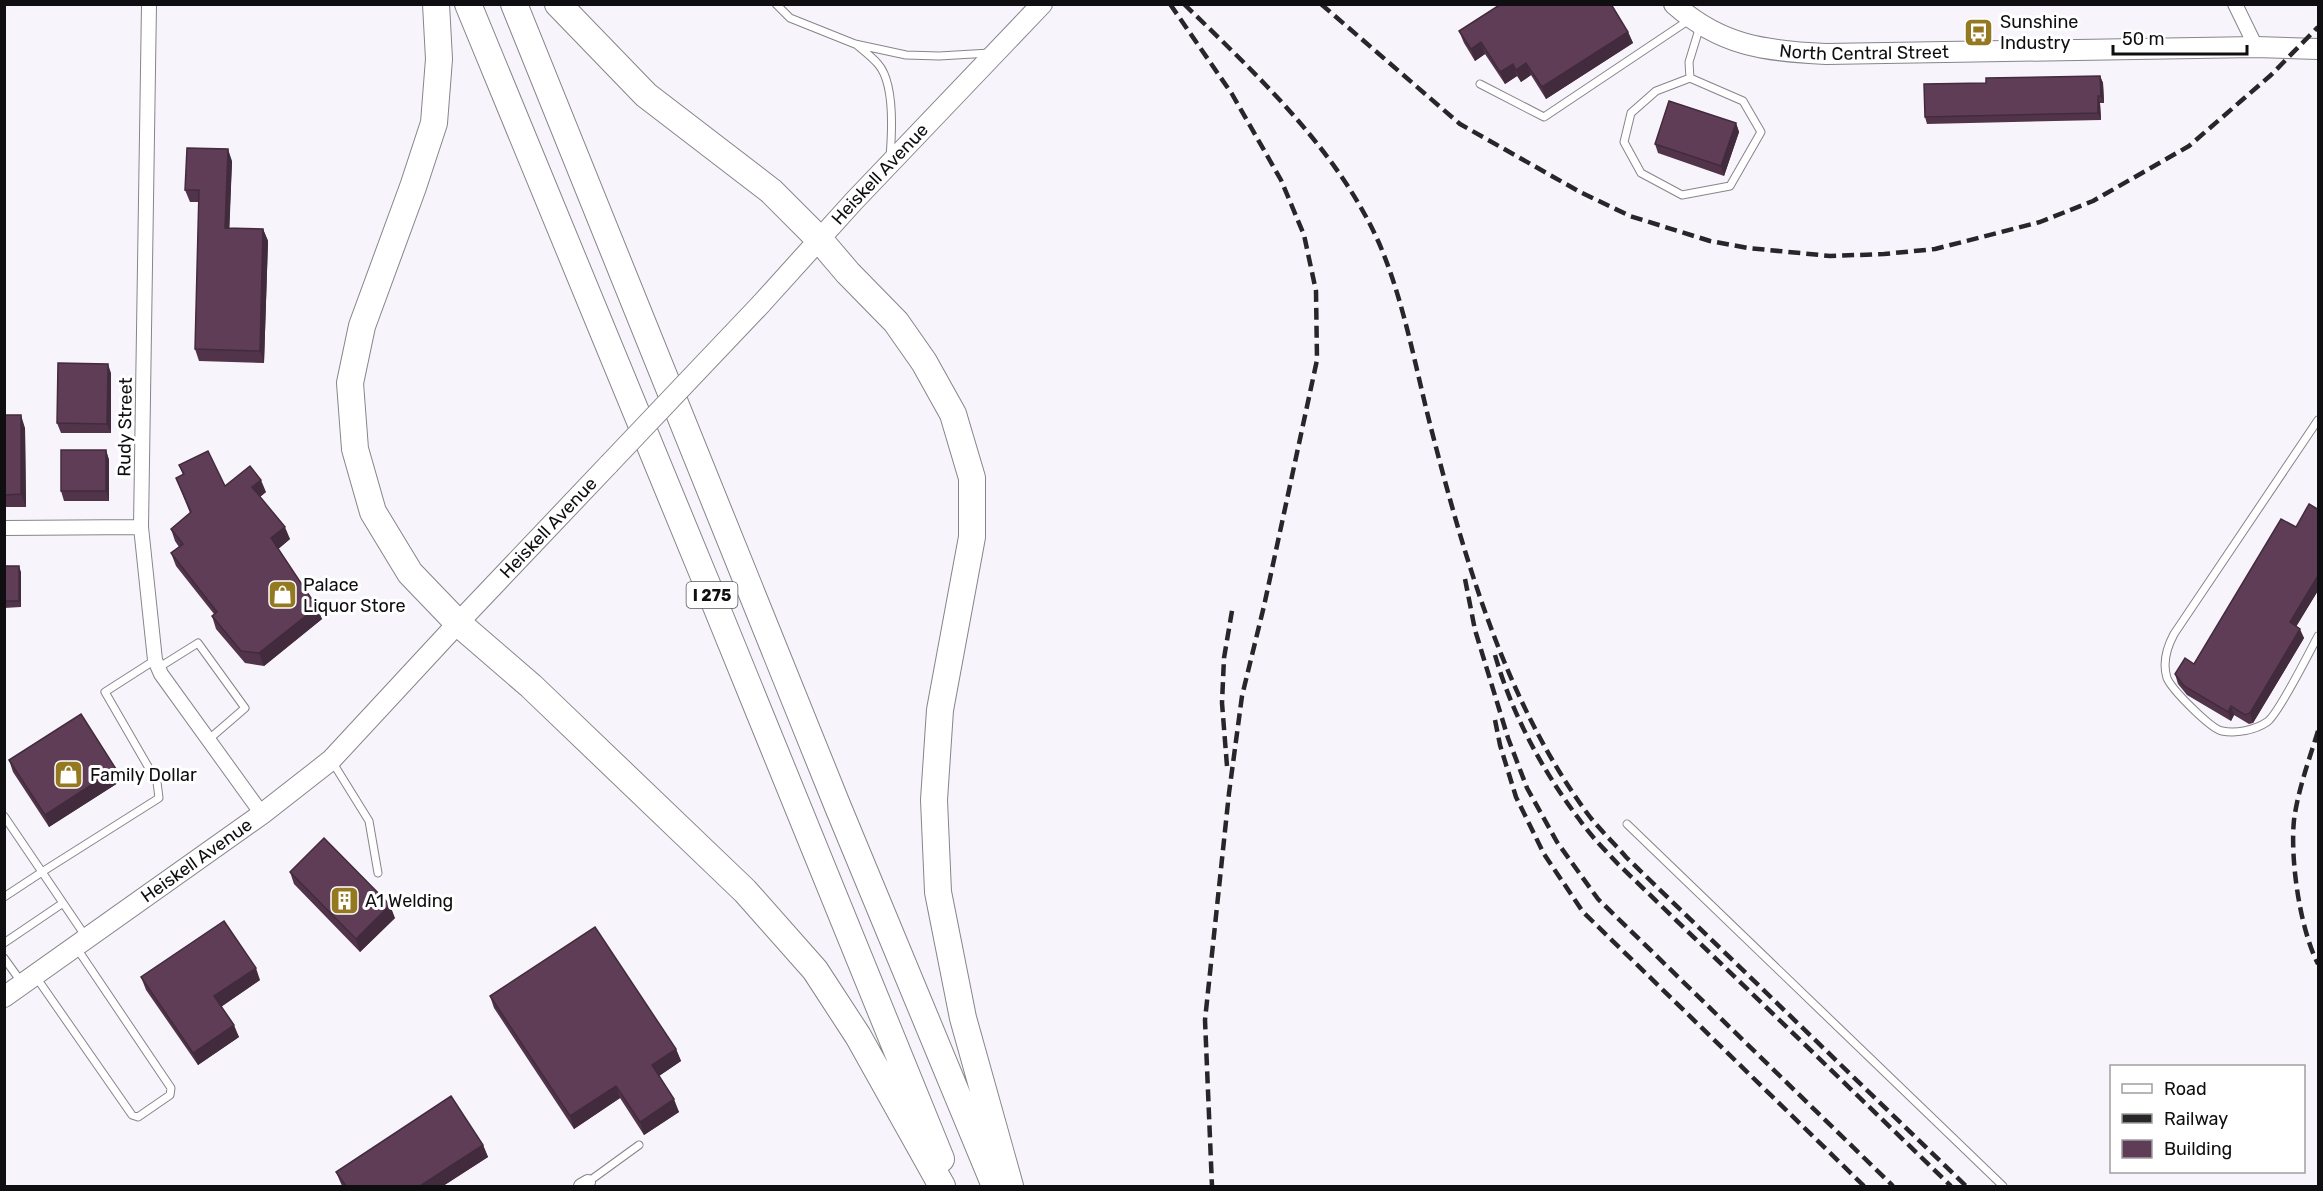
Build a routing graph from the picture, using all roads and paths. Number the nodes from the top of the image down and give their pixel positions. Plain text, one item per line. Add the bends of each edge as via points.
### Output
1 (149, 4) edge
2 (436, 4) edge
3 (468, 4) edge
4 (514, 4) edge
5 (558, 4) edge
6 (776, 4) edge
7 (1674, 4) edge
8 (2235, 4) edge
9 (1035, 7) edge
10 (1696, 22) junction
11 (855, 44) junction
12 (2256, 47) junction
13 (2319, 49) edge
14 (995, 53) junction
15 (1690, 78) junction
16 (1480, 84) dead end
17 (889, 165) junction
18 (819, 239) junction
19 (2319, 420) edge
20 (141, 526) junction
21 (4, 528) edge
22 (458, 623) junction
23 (2319, 636) edge
24 (156, 664) junction
25 (208, 740) junction
26 (331, 760) junction
27 (262, 814) junction
28 (4, 816) edge
29 (1627, 824) dead end
30 (42, 872) junction
31 (378, 873) dead end
32 (17, 888) junction
33 (22, 895) dead end
34 (4, 897) edge
35 (63, 903) junction
36 (33, 911) dead end
37 (39, 919) junction
38 (81, 942) junction
39 (4, 943) edge
40 (4, 958) edge
41 (29, 980) junction
42 (4, 997) edge
43 (639, 1145) dead end
44 (584, 1184) edge
45 (942, 1186) edge
46 (952, 1186) edge
47 (995, 1186) edge
48 (1010, 1186) edge
49 (2003, 1186) edge

1 - 20 street, Rudy Street
2 - 22 highway via 440,59 434,123 362,326 350,383 355,449 373,512 410,573
3 - 46 highway, I 275
4 - 47 highway, I 275
5 - 18 highway via 646,95 771,191
6 - 11 lane via 790,18
7 - 10 street, North Central Street
8 - 12 street
9 - 14 street, Heiskell Avenue
10 - 12 street, North Central Street via 1743,45 1826,54
10 - 15 lane
10 - 16 lane via 1544,117
11 - 14 lane via 906,55
11 - 17 lane via 880,66 889,89
12 - 13 street, North Central Street
14 - 17 street, Heiskell Avenue
15 - 15 lane via 1743,101 1761,132 1730,186 1682,195 1641,173 1624,142 1631,113 1656,91
17 - 18 street, Heiskell Avenue
18 - 22 street, Heiskell Avenue, bridge
18 - 48 highway via 896,322 924,362 953,414 972,478 972,537 940,710 934,800 938,892 963,1018
19 - 23 lane via 2174,634 2165,651 2167,678 2181,699 2220,731 2242,732 2269,722
20 - 21 street
20 - 24 street, Rudy Street
22 - 26 street, Heiskell Avenue
22 - 45 highway via 531,686 746,891 815,969 858,1036
24 - 25 street, Rudy Street
24 - 25 lane via 198,643 245,708
24 - 30 lane via 105,692 157,782 159,798
25 - 27 street, Rudy Street
26 - 27 street, Heiskell Avenue
26 - 31 lane via 369,821
27 - 38 street, Heiskell Avenue
28 - 30 lane
29 - 49 lane
30 - 32 lane
30 - 35 lane
32 - 33 lane
32 - 34 lane
35 - 37 lane
35 - 38 lane
36 - 37 lane
37 - 39 lane via 16,931
38 - 41 street, Heiskell Avenue
38 - 41 lane via 171,1089 170,1095 138,1117 132,1115
40 - 41 lane
41 - 42 street, Heiskell Avenue
43 - 44 lane

